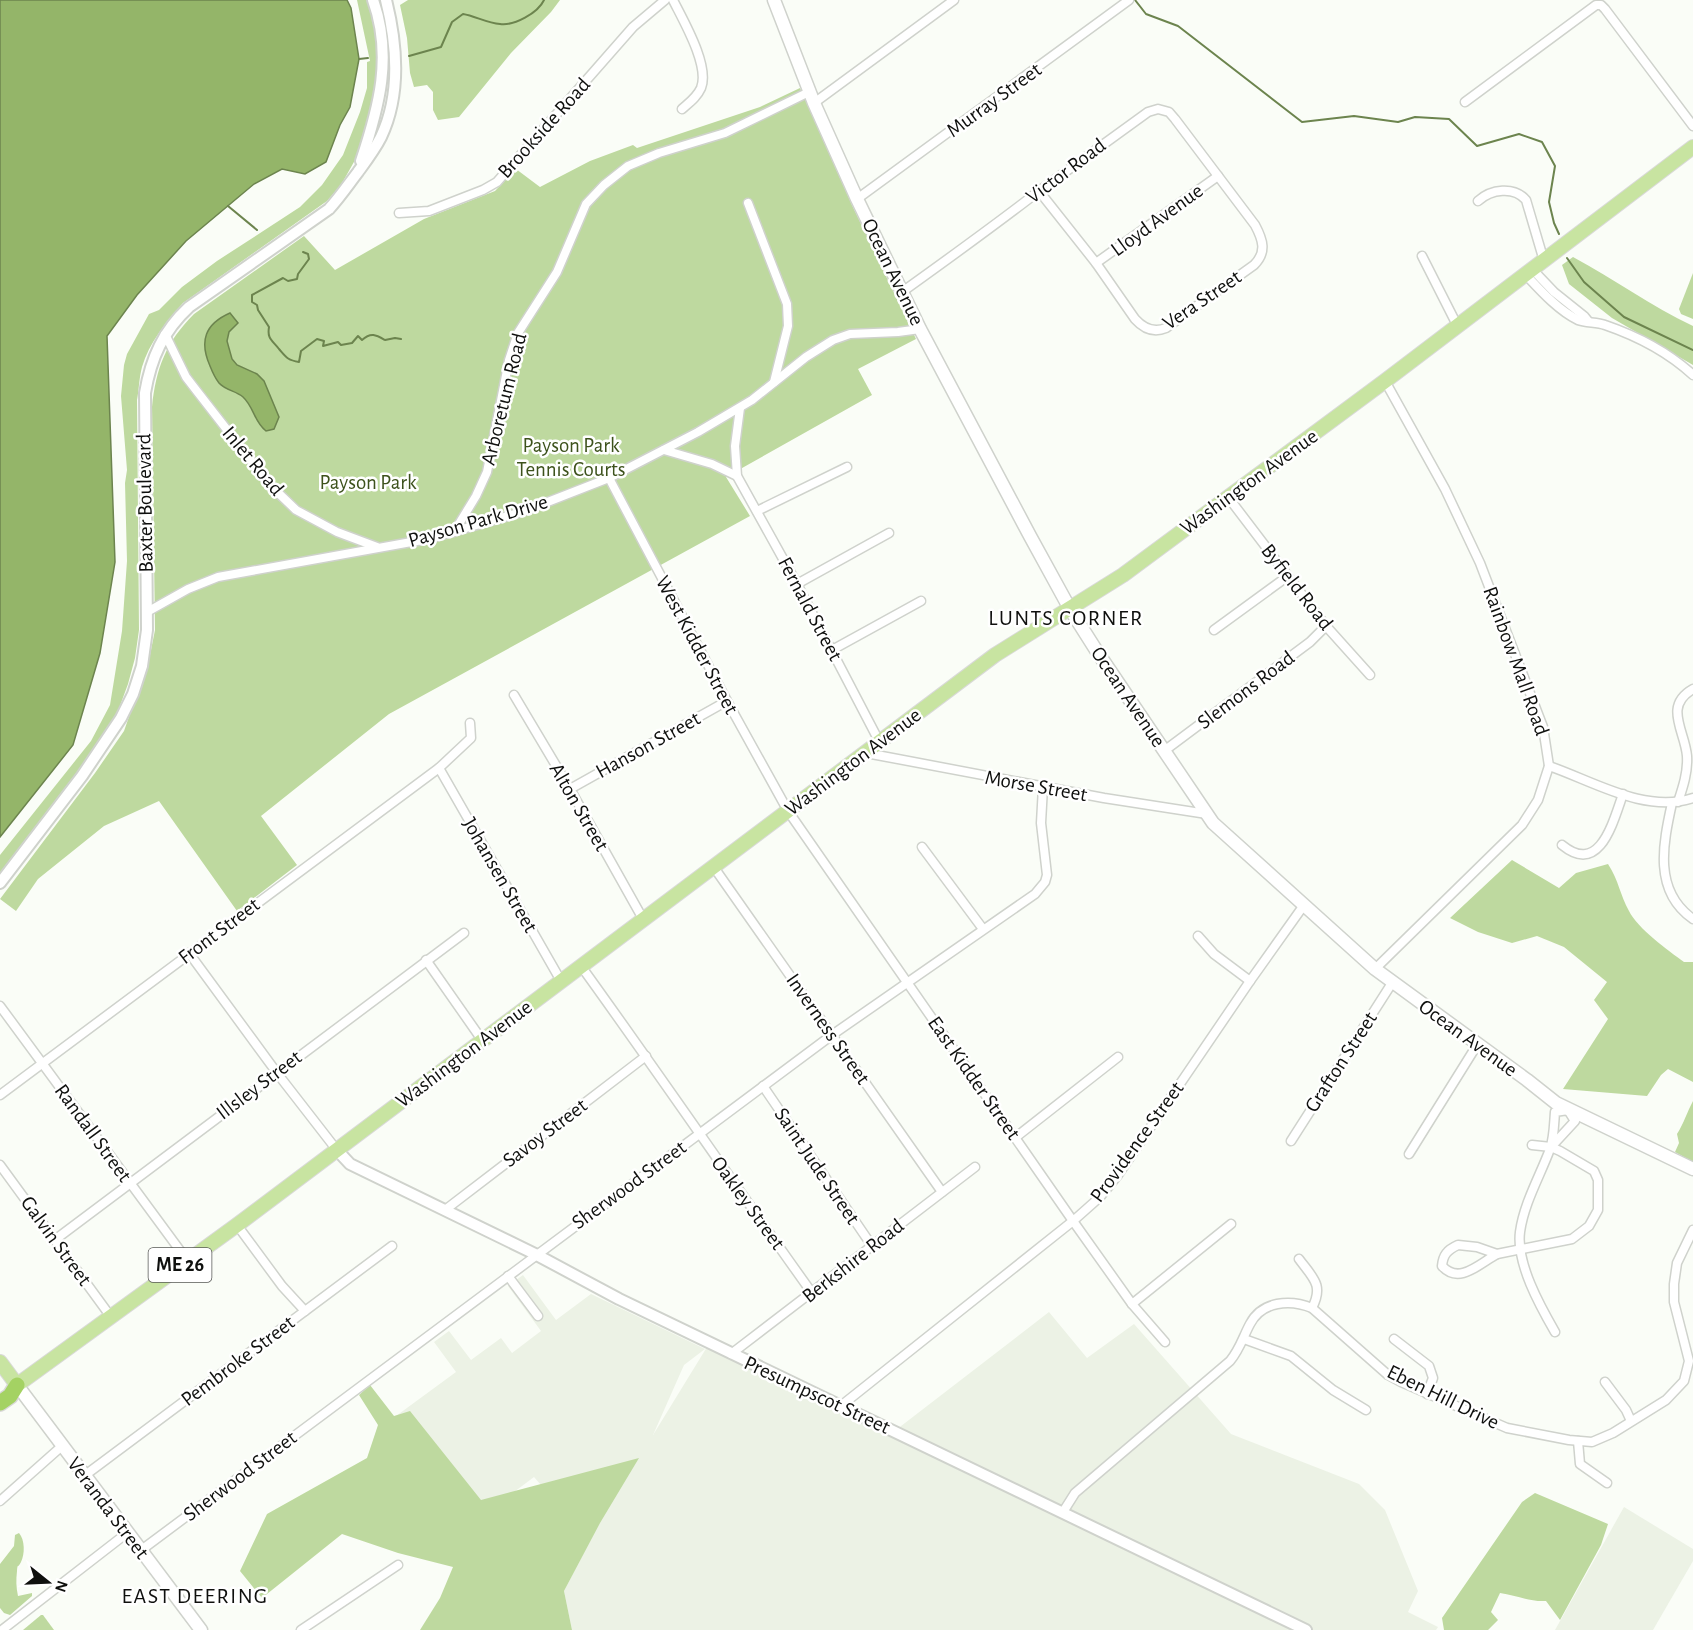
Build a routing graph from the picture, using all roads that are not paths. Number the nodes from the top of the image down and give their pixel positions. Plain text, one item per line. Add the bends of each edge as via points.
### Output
1 (373, 0) edge
2 (386, 0) edge
3 (665, 0) edge
4 (673, 0) edge
5 (774, 0) edge
6 (954, 0) edge
7 (1127, 2) edge
8 (811, 98) junction
9 (1465, 102) dead end
10 (682, 109) dead end
11 (1693, 126) edge
12 (1693, 147) edge
13 (356, 174) junction
14 (1218, 176) junction
15 (1039, 191) junction
16 (857, 199) junction
17 (1478, 201) dead end
18 (748, 203) dead end
19 (399, 213) dead end
20 (1422, 256) dead end
21 (1096, 263) junction
22 (1535, 268) junction
23 (902, 292) junction
24 (1457, 326) junction
25 (920, 329) junction
26 (165, 334) junction
27 (1693, 375) edge
28 (1385, 381) junction
29 (774, 382) junction
30 (740, 408) junction
31 (664, 450) junction
32 (847, 467) dead end
33 (737, 476) junction
34 (609, 478) junction
35 (1228, 497) junction
36 (757, 511) junction
37 (454, 532) junction
38 (889, 533) dead end
39 (377, 547) junction
40 (1288, 576) junction
41 (797, 584) junction
42 (921, 601) dead end
43 (1070, 609) junction
44 (147, 612) junction
45 (1326, 626) junction
46 (1214, 630) dead end
47 (832, 650) junction
48 (1370, 675) dead end
49 (1693, 689) edge
50 (514, 695) dead end
51 (726, 701) junction
52 (470, 723) dead end
53 (880, 743) junction
54 (1164, 751) junction
55 (866, 753) junction
56 (1548, 766) junction
57 (439, 768) junction
58 (1043, 787) junction
59 (570, 789) junction
60 (1623, 794) junction
61 (1693, 798) edge
62 (1675, 803) junction
63 (788, 811) junction
64 (1207, 814) junction
65 (1562, 845) dead end
66 (922, 847) dead end
67 (713, 866) junction
68 (0, 883) edge
69 (1304, 905) junction
70 (643, 919) junction
71 (1693, 919) edge
72 (983, 929) junction
73 (464, 933) dead end
74 (1198, 936) dead end
75 (189, 953) junction
76 (426, 960) junction
77 (581, 966) junction
78 (1375, 969) junction
79 (561, 981) junction
80 (1250, 981) junction
81 (908, 983) junction
82 (1392, 983) junction
83 (0, 1006) edge
84 (832, 1035) junction
85 (482, 1040) junction
86 (1477, 1045) junction
87 (646, 1056) junction
88 (1118, 1057) dead end
89 (42, 1064) junction
90 (277, 1073) junction
91 (763, 1086) junction
92 (0, 1095) edge
93 (1568, 1110) junction
94 (698, 1134) junction
95 (1016, 1137) junction
96 (1291, 1141) dead end
97 (1532, 1145) dead end
98 (1551, 1147) junction
99 (336, 1149) junction
100 (1409, 1154) dead end
101 (0, 1165) edge
102 (975, 1167) dead end
103 (1693, 1169) edge
104 (130, 1183) junction
105 (942, 1192) junction
106 (445, 1210) junction
107 (1073, 1221) junction
108 (1231, 1224) dead end
109 (237, 1225) junction
110 (1693, 1230) edge
111 (56, 1239) junction
112 (392, 1246) dead end
113 (872, 1246) junction
114 (1520, 1249) junction
115 (535, 1254) junction
116 (1497, 1254) junction
117 (1299, 1259) dead end
118 (187, 1260) junction
119 (508, 1276) junction
120 (813, 1293) junction
121 (1132, 1304) junction
122 (1312, 1308) junction
123 (304, 1311) junction
124 (538, 1316) dead end
125 (111, 1317) junction
126 (1555, 1332) dead end
127 (1394, 1339) dead end
128 (1244, 1340) junction
129 (1165, 1342) dead end
130 (731, 1354) junction
131 (0, 1362) edge
132 (1605, 1382) dead end
133 (17, 1385) junction
134 (0, 1388) edge
135 (1427, 1394) junction
136 (0, 1403) edge
137 (842, 1405) junction
138 (1366, 1410) dead end
139 (1631, 1421) junction
140 (1578, 1441) junction
141 (62, 1446) junction
142 (84, 1476) junction
143 (1607, 1483) dead end
144 (0, 1501) edge
145 (1063, 1512) junction
146 (127, 1533) junction
147 (140, 1551) junction
148 (398, 1565) dead end
149 (2, 1630) edge
150 (201, 1630) edge
151 (301, 1630) edge
152 (1306, 1630) edge

1 - 13 street, Baxter Boulevard via 382,45 381,88 374,123
2 - 13 street, Baxter Boulevard via 394,54 390,110 380,139
3 - 19 street, Brookside Road via 633,27 497,182 429,211
4 - 10 street via 702,71 702,86
5 - 8 main road, Ocean Avenue
6 - 8 street, Arboretum Road
7 - 16 street, Murray Street
8 - 16 main road, Ocean Avenue
8 - 37 street, Arboretum Road via 628,166 586,204 557,272 518,333 487,472
9 - 11 street via 1596,5 1605,9
12 - 22 main road, Washington Avenue / ME 26
13 - 26 street, Baxter Boulevard via 338,200 318,218 189,307
14 - 15 street, Victor Road via 1169,112 1158,109 1128,125
14 - 21 street, Lloyd Avenue
14 - 21 street, Vera Street via 1262,240 1259,260 1242,274 1159,331 1141,326
15 - 21 street, Vera Street
15 - 23 street, Victor Road
16 - 23 main road, Ocean Avenue
17 - 22 street via 1511,190 1526,200
18 - 29 street via 787,304 788,326
20 - 24 street
22 - 24 main road, Washington Avenue / ME 26
22 - 27 street via 1563,309 1581,321 1605,325 1647,343
23 - 25 main road, Ocean Avenue
24 - 28 main road, Washington Avenue / ME 26
25 - 29 street, Payson Park Drive via 842,337 819,348
25 - 43 main road, Ocean Avenue
26 - 39 street, Inlet Road via 186,377 282,498 312,520
26 - 44 street, Baxter Boulevard via 154,357 145,393
28 - 35 main road, Washington Avenue / ME 26
28 - 56 street, Rainbow Mall Road via 1445,489 1484,570 1543,727
29 - 30 street, Payson Park Drive
30 - 31 street, Payson Park Drive
30 - 33 street, Fernald Street via 735,446
31 - 33 street
31 - 34 street, Payson Park Drive
32 - 36 street
33 - 36 street, Fernald Street
34 - 37 street, Payson Park Drive via 522,512
34 - 51 street, West Kidder Street
35 - 40 street, Byfield Road
35 - 43 main road, Washington Avenue / ME 26
36 - 41 street, Fernald Street
37 - 39 street, Payson Park Drive
38 - 41 street
39 - 44 street, Payson Park Drive via 219,577
40 - 45 street, Byfield Road
40 - 46 street
41 - 47 street, Fernald Street
42 - 47 street
43 - 53 main road, Washington Avenue / ME 26 via 995,655
43 - 54 main road, Ocean Avenue
44 - 68 street, Baxter Boulevard via 142,666 121,718
45 - 48 street, Byfield Road
45 - 54 street, Slemons Road
47 - 53 street, Fernald Street
49 - 62 street via 1679,702 1677,710 1687,755 1682,789
50 - 59 street, Alton Street
51 - 59 street, Hanson Street
51 - 63 street, West Kidder Street
52 - 57 street, Front Street via 471,738
53 - 55 main road, Washington Avenue / ME 26
54 - 64 main road, Ocean Avenue
55 - 58 street, Morse Street
55 - 63 main road, Washington Avenue / ME 26
56 - 60 street
56 - 78 street, Rainbow Mall Road via 1538,800 1522,825
57 - 75 street, Front Street
57 - 79 street, Johansen Street
58 - 64 street, Morse Street
58 - 72 street, Sherwood Street via 1045,882 1035,894
59 - 70 street, Alton Street
60 - 62 street
60 - 65 street via 1599,847 1587,855 1577,855
61 - 62 street
62 - 71 street via 1663,850 1664,865 1680,909
63 - 67 main road, Washington Avenue / ME 26
63 - 81 street, East Kidder Street
64 - 69 main road, Ocean Avenue
66 - 72 street
67 - 70 main road, Washington Avenue / ME 26
67 - 84 street, Inverness Street
69 - 78 main road, Ocean Avenue
69 - 80 street, Providence Street
70 - 77 main road, Washington Avenue / ME 26
72 - 81 street, Sherwood Street
73 - 76 street, Illsley Street
74 - 80 street via 1214,954
75 - 89 street, Front Street
75 - 90 street
76 - 85 street
76 - 90 street, Illsley Street
77 - 79 main road, Washington Avenue / ME 26
77 - 87 street, Oakley Street
78 - 82 main road, Ocean Avenue
79 - 85 main road, Washington Avenue / ME 26
80 - 107 street, Providence Street via 1118,1175
81 - 84 street, Sherwood Street
81 - 95 street, East Kidder Street
82 - 86 main road, Ocean Avenue
82 - 96 street, Grafton Street
83 - 89 street, Randall Street
84 - 91 street, Sherwood Street
84 - 105 street, Inverness Street
85 - 99 main road, Washington Avenue / ME 26
86 - 93 main road, Ocean Avenue
86 - 100 street
87 - 94 street, Oakley Street
87 - 106 street, Savoy Street
88 - 95 street
89 - 92 street, Front Street
89 - 104 street, Randall Street
90 - 99 street
90 - 104 street, Illsley Street
91 - 94 street, Sherwood Street
91 - 113 street, Saint Jude Street
93 - 98 street via 1556,1112
93 - 98 street via 1575,1121
93 - 103 main road, Ocean Avenue
94 - 115 street, Sherwood Street
94 - 120 street, Oakley Street
95 - 107 street, East Kidder Street
97 - 98 street
98 - 114 street via 1524,1214
98 - 114 street via 1594,1171 1598,1180 1598,1210 1589,1226 1572,1239
99 - 106 street, Presumpscot Street via 350,1164
99 - 109 main road, Washington Avenue / ME 26
101 - 111 street, Galvin Street
102 - 105 street, Berkshire Road
104 - 111 street, Illsley Street
104 - 118 street, Randall Street
105 - 113 street, Berkshire Road
106 - 115 street, Presumpscot Street
107 - 121 street, East Kidder Street
107 - 137 street, Providence Street
108 - 121 street
109 - 118 main road, Washington Avenue / ME 26
109 - 123 street
110 - 139 street, Eben Hill Drive via 1677,1263 1674,1284 1674,1302 1689,1361 1684,1382 1666,1400
111 - 125 street, Galvin Street
112 - 123 street, Pembroke Street
113 - 120 street, Berkshire Road
114 - 116 street
114 - 126 street via 1536,1296
115 - 119 street, Sherwood Street
115 - 130 street, Presumpscot Street
116 - 116 street via 1458,1245 1449,1249 1442,1266 1448,1273 1458,1275
117 - 122 street via 1318,1286
118 - 125 main road, Washington Avenue / ME 26
119 - 124 street
119 - 147 street, Sherwood Street
120 - 130 street, Berkshire Road
121 - 129 street, East Kidder Street
122 - 128 street via 1283,1303 1264,1309 1250,1324
122 - 135 street, Eben Hill Drive via 1388,1375
123 - 142 street, Pembroke Street
125 - 133 main road, Washington Avenue / ME 26
127 - 135 street via 1429,1366 1433,1378
128 - 138 street via 1292,1356 1333,1390
128 - 145 street via 1222,1370 1075,1493
130 - 137 street, Presumpscot Street
131 - 133 main road
132 - 139 street
133 - 134 highway, ME 26
133 - 136 highway, ME 26
133 - 141 main road, Veranda Street
135 - 140 street, Eben Hill Drive via 1507,1428
137 - 145 street, Presumpscot Street
139 - 140 street, Eben Hill Drive via 1601,1439
140 - 143 street via 1580,1464
141 - 142 main road, Veranda Street
141 - 144 street
142 - 146 main road, Veranda Street
145 - 152 street, Presumpscot Street
146 - 147 main road, Veranda Street
146 - 149 street
147 - 150 main road, Veranda Street
148 - 151 street

